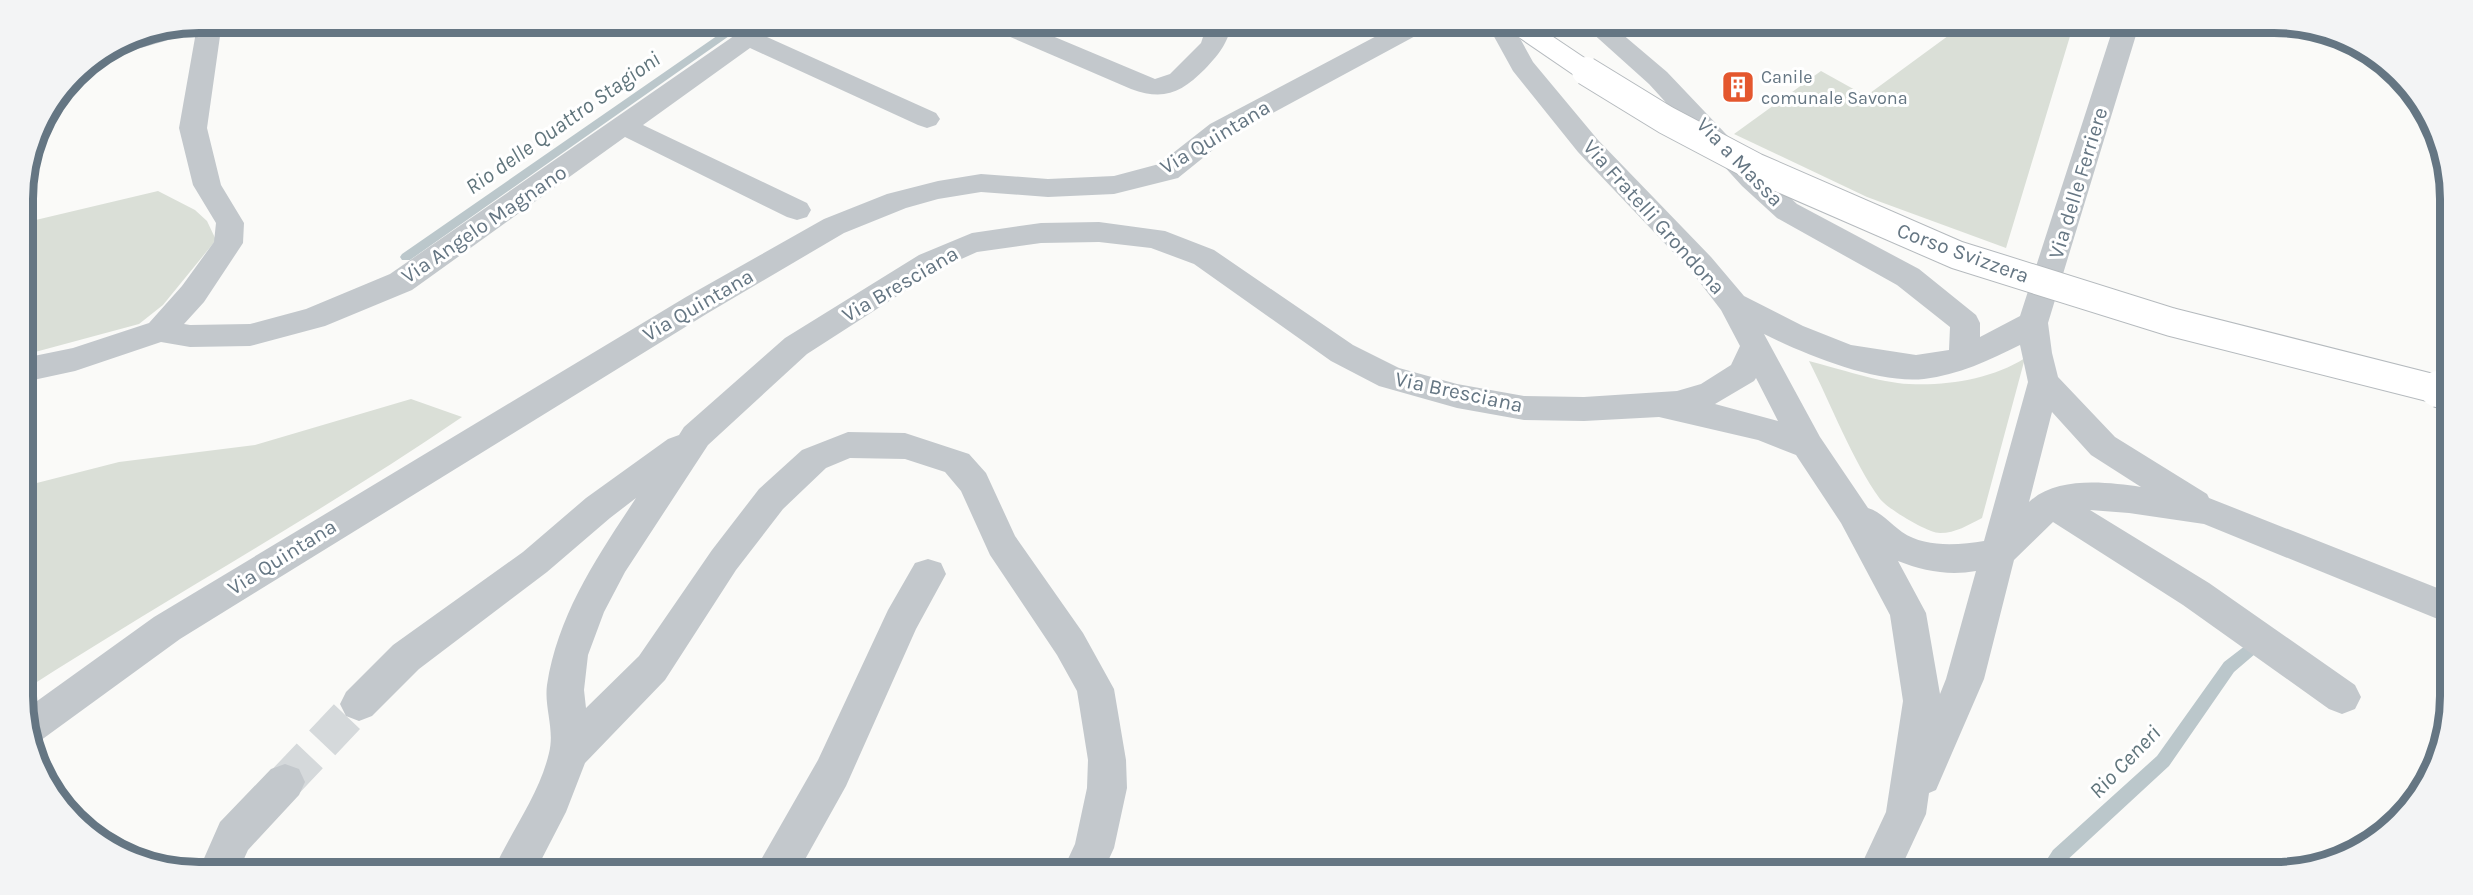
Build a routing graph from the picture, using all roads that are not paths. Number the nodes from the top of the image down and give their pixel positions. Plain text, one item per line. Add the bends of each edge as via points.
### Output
1 (208, 33) edge
2 (756, 33) edge
3 (766, 33) edge
4 (1022, 33) edge
5 (1217, 33) edge
6 (1402, 33) edge
7 (1504, 33) edge
8 (1529, 33) edge
9 (1605, 33) edge
10 (2125, 33) edge
11 (927, 118) dead end
12 (626, 127) junction
13 (797, 210) dead end
14 (1733, 304) junction
15 (2034, 323) junction
16 (160, 331) junction
17 (1756, 344) junction
18 (1965, 356) junction
19 (33, 368) edge
20 (2044, 382) junction
21 (2440, 389) edge
22 (1658, 405) junction
23 (696, 436) junction
24 (1808, 446) junction
25 (2051, 502) junction
26 (2207, 511) junction
27 (1853, 513) junction
28 (1998, 552) junction
29 (928, 574) dead end
30 (2440, 605) edge
31 (2342, 697) dead end
32 (359, 704) tunnel mouth
33 (35, 724) edge
34 (569, 752) junction
35 (285, 782) tunnel mouth
36 (1906, 814) junction
37 (223, 862) edge
38 (518, 862) edge
39 (782, 862) edge
40 (1087, 862) edge
41 (1883, 862) edge

1 - 16 street via 193,128 207,185 230,222 228,243 193,294
2 - 12 street, Via Angelo Magnano
3 - 11 street, Via Angelo Magnano
4 - 5 street via 1156,87 1179,80 1213,46
6 - 33 street, Via Quintana via 1220,130 1168,171 1114,185 1048,188 981,183 938,190 897,201 834,226 625,348 167,628
7 - 14 street, Via Fratelli Grondona via 1522,66 1588,146 1701,264
8 - 21 main road, Corso Svizzera, bridge via 1666,120 1755,167 1957,255 2171,322
9 - 18 street, Via a Massa via 1658,78 1787,211 1908,278 1965,323
10 - 15 street, Via delle Ferriere
12 - 13 street
12 - 16 street, Via Angelo Magnano via 401,282 314,318 250,335 190,336
14 - 17 street, Via Fratelli Grondona
14 - 18 street via 1822,349 1849,358 1923,368
15 - 18 street
15 - 20 street, Via delle Ferriere via 2036,353
16 - 19 street via 75,359
17 - 22 street, Via Bresciana via 1743,374 1711,393
17 - 24 street, Via Fratelli Grondona
20 - 26 street via 2103,446
20 - 28 street
22 - 23 street, Via Bresciana via 1524,408 1390,378 1342,353 1204,257 1155,238 1099,232 1041,233 972,243 929,262 796,346
22 - 24 street, Via Bresciana via 1752,424
23 - 32 street via 406,657
23 - 34 street, Via Bresciana via 587,608 570,655 565,690
24 - 27 street, Via Fratelli Grondona
25 - 26 street via 2085,496
25 - 28 street
25 - 31 street via 2196,594
26 - 30 street
27 - 28 street, Via Fratelli Grondona via 1893,544 1924,556 1961,559
27 - 36 street, Via Fratelli Grondona via 1908,613 1922,701
28 - 36 street via 1965,680
29 - 39 street via 901,621 832,773
34 - 38 street, Via Bresciana via 552,799
34 - 40 street via 652,668 724,560 771,499 814,459 848,445 905,446 957,463 974,483 1002,545 1070,644 1095,689 1107,760 1107,788 1094,849
35 - 37 street via 234,836
36 - 41 street, Via Fratelli Grondona

